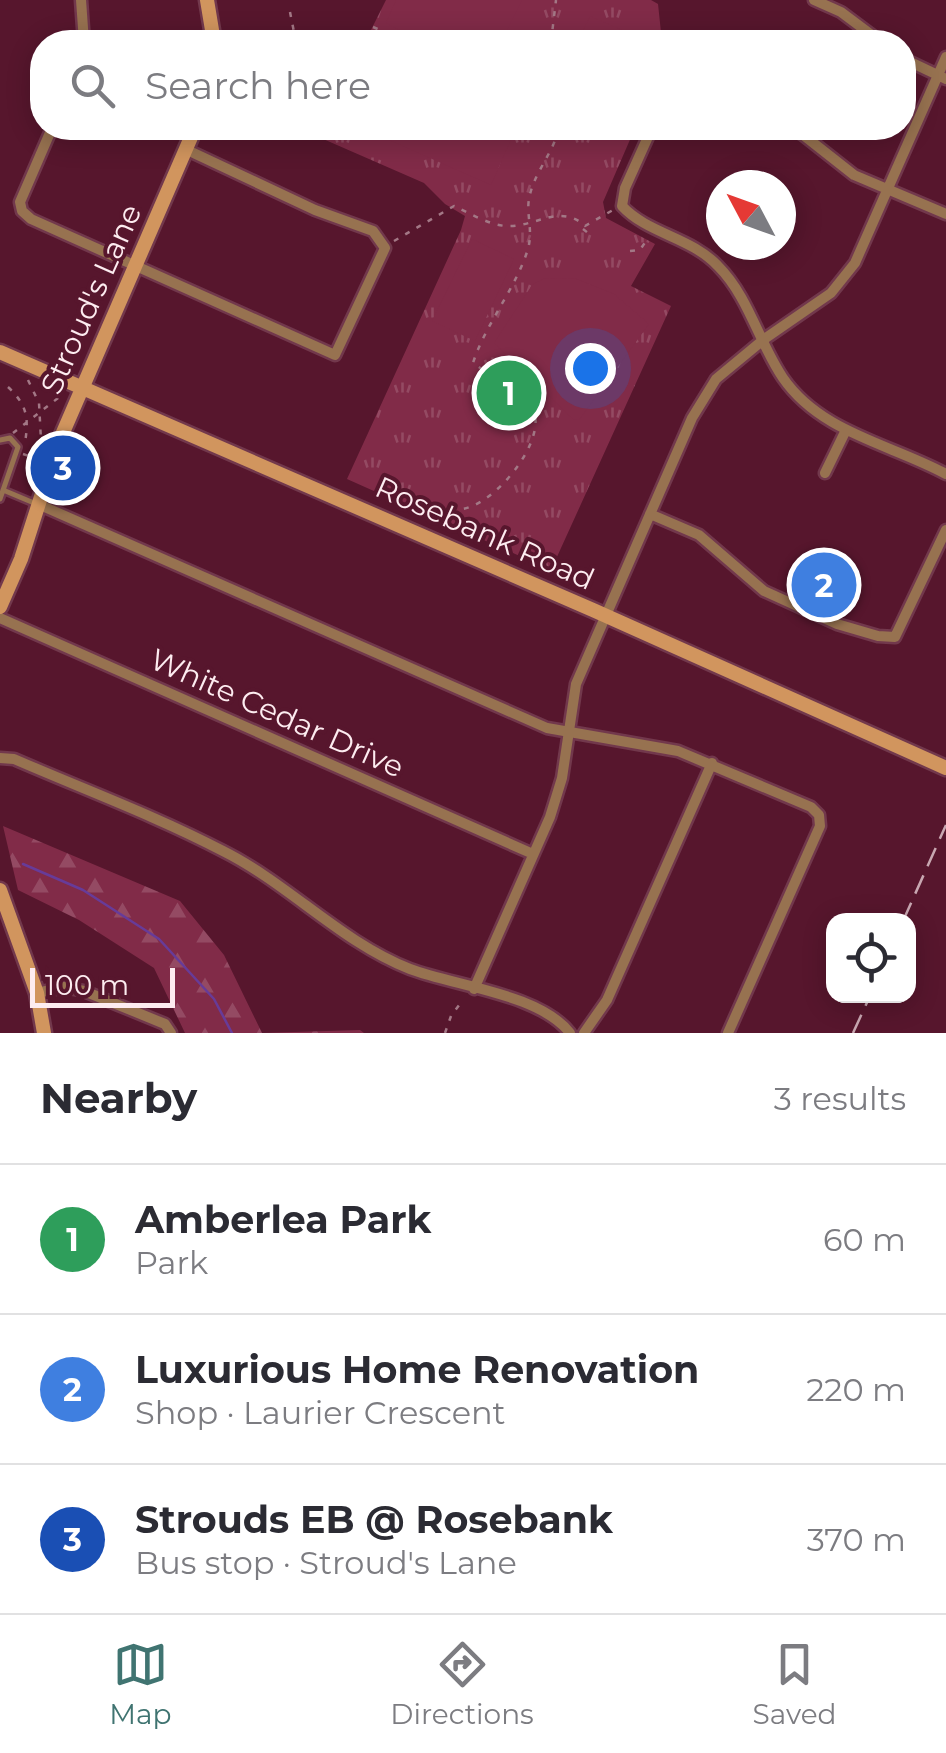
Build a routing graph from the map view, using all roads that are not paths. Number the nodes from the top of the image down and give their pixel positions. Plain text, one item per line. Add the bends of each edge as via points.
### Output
1 (81, 0) edge
2 (207, 0) edge
3 (814, 0) edge
4 (832, 4) edge
5 (83, 30) edge
6 (212, 30) edge
7 (866, 30) edge
8 (946, 57) edge
9 (916, 65) edge
10 (942, 78) edge
11 (916, 132) edge
12 (47, 140) edge
13 (190, 140) edge
14 (647, 140) edge
15 (810, 140) edge
16 (912, 140) edge
17 (186, 149) junction
18 (888, 190) junction
19 (946, 214) edge
20 (136, 268) junction
21 (762, 340) junction
22 (0, 352) edge
23 (81, 388) junction
24 (846, 430) junction
25 (0, 440) edge
26 (825, 473) dead end
27 (946, 474) edge
28 (2, 490) edge
29 (0, 499) edge
30 (40, 505) junction
31 (650, 514) junction
32 (946, 530) edge
33 (0, 607) edge
34 (606, 616) junction
35 (0, 618) edge
36 (568, 733) junction
37 (0, 758) edge
38 (712, 763) junction
39 (946, 768) edge
40 (533, 854) junction
41 (0, 890) edge
42 (474, 989) junction
43 (37, 994) junction
44 (44, 1033) edge
45 (170, 1033) edge
46 (570, 1033) edge
47 (584, 1033) edge
48 (728, 1033) edge

1 - 5 street
2 - 6 street
3 - 4 street
4 - 7 street
8 - 10 street
9 - 10 street
10 - 11 street
12 - 20 street via 22,211
13 - 17 street, Stroud's Lane
14 - 21 street via 622,206 708,256
15 - 18 street via 854,175
16 - 18 street
17 - 20 street, Stroud's Lane
17 - 20 street via 372,231 384,248 335,355
18 - 19 street
18 - 21 street via 856,263 830,292
20 - 23 street, Stroud's Lane
21 - 24 street via 797,396
21 - 31 street via 716,379
22 - 23 street, Rosebank Road
23 - 30 street, Stroud's Lane
23 - 34 street, Rosebank Road
24 - 26 street
24 - 27 street
25 - 28 lane via 10,438 18,447
28 - 29 lane
28 - 30 lane
30 - 33 street, Stroud's Lane
30 - 36 street
31 - 32 street via 699,535 764,592 837,624 895,637
31 - 34 street
34 - 36 street via 576,684
34 - 39 street, Rosebank Road
35 - 40 street, White Cedar Drive
36 - 38 street
36 - 40 street via 562,778
37 - 42 street via 224,851 380,954
38 - 47 street via 608,1000
38 - 48 street via 820,815
40 - 42 street
41 - 43 street
42 - 46 street via 538,1008
43 - 44 street
43 - 45 street via 64,987 84,991 165,1024

